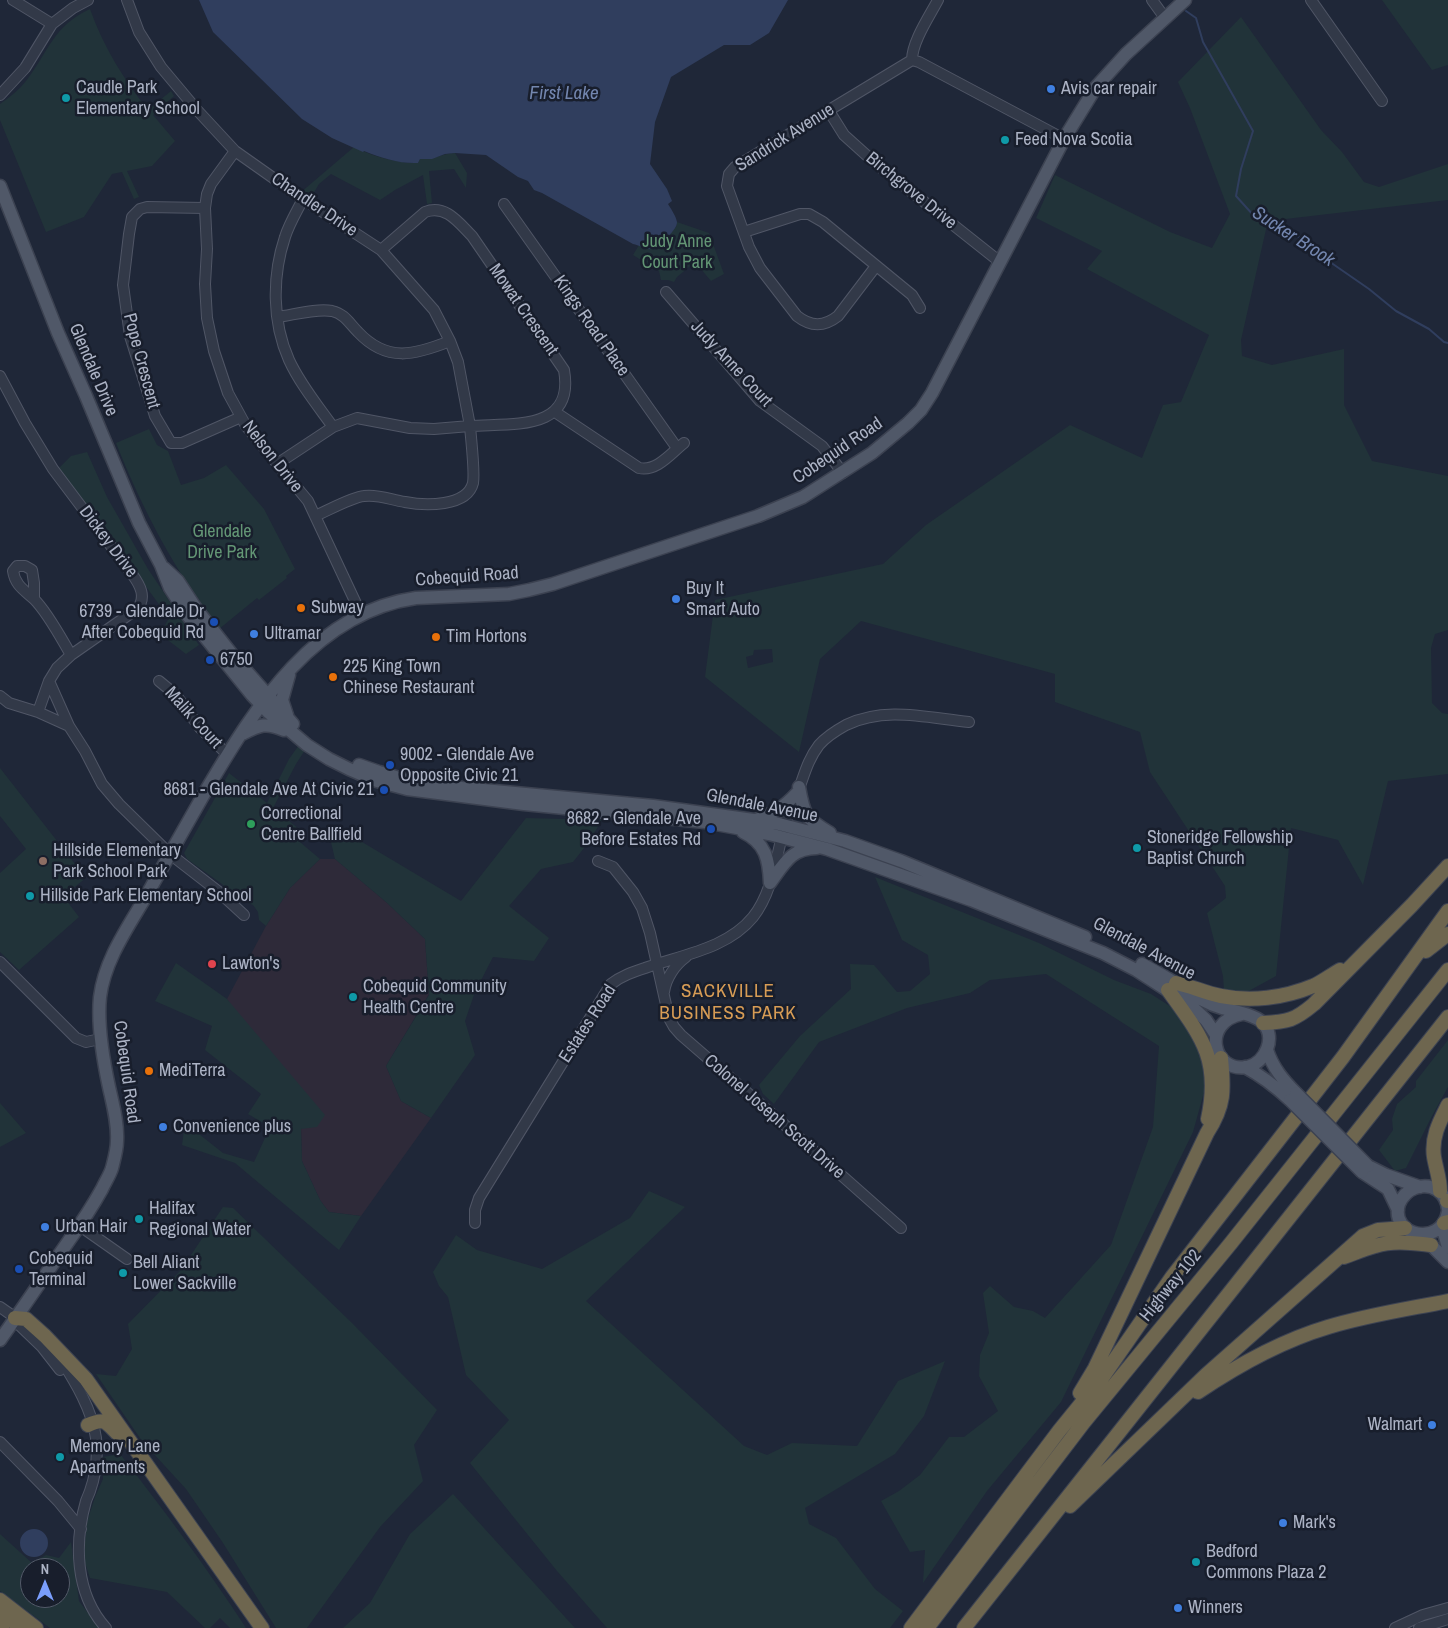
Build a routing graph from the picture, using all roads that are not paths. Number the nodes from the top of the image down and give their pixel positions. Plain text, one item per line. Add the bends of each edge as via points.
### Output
1 (13, 0) edge
2 (88, 0) edge
3 (127, 0) edge
4 (938, 0) edge
5 (1152, 0) edge
6 (1185, 0) edge
7 (1311, 0) edge
8 (1165, 18) junction
9 (52, 24) junction
10 (916, 61) junction
11 (0, 94) edge
12 (1382, 101) dead end
13 (829, 111) junction
14 (1064, 139) junction
15 (235, 151) junction
16 (0, 186) edge
17 (303, 199) junction
18 (504, 204) dead end
19 (205, 208) junction
20 (744, 232) junction
21 (381, 250) junction
22 (1000, 262) junction
23 (876, 266) junction
24 (666, 292) dead end
25 (920, 308) dead end
26 (278, 317) junction
27 (450, 341) junction
28 (1, 379) edge
29 (555, 412) junction
30 (241, 417) junction
31 (470, 426) junction
32 (333, 428) junction
33 (277, 464) junction
34 (843, 473) junction
35 (315, 516) junction
36 (34, 599) dead end
37 (361, 614) junction
38 (72, 655) junction
39 (290, 670) junction
40 (49, 681) junction
41 (159, 681) dead end
42 (0, 696) edge
43 (263, 700) junction
44 (38, 712) junction
45 (969, 722) dead end
46 (69, 726) junction
47 (290, 727) junction
48 (242, 734) junction
49 (228, 755) junction
50 (798, 790) junction
51 (756, 820) junction
52 (730, 827) junction
53 (783, 831) junction
54 (845, 842) junction
55 (827, 849) junction
56 (170, 854) junction
57 (598, 861) dead end
58 (1448, 866) edge
59 (770, 884) junction
60 (1448, 911) edge
61 (244, 915) dead end
62 (1448, 934) edge
63 (694, 952) junction
64 (0, 962) edge
65 (657, 964) junction
66 (1352, 965) junction
67 (1448, 970) edge
68 (1172, 986) junction
69 (1390, 993) junction
70 (664, 996) junction
71 (1242, 1014) junction
72 (1448, 1017) edge
73 (1263, 1023) junction
74 (1216, 1035) junction
75 (100, 1039) junction
76 (1267, 1050) junction
77 (1221, 1058) junction
78 (1245, 1067) junction
79 (1293, 1097) junction
80 (1448, 1105) edge
81 (1207, 1132) junction
82 (1365, 1169) junction
83 (1420, 1186) junction
84 (1398, 1210) junction
85 (1446, 1211) edge
86 (474, 1223) dead end
87 (1215, 1224) junction
88 (80, 1226) junction
89 (901, 1228) dead end
90 (1405, 1228) junction
91 (1421, 1235) junction
92 (1431, 1245) junction
93 (1448, 1246) edge
94 (128, 1258) dead end
95 (1339, 1258) junction
96 (1448, 1262) edge
97 (1448, 1301) edge
98 (0, 1307) edge
99 (15, 1318) junction
100 (0, 1340) edge
101 (1181, 1399) junction
102 (1084, 1422) junction
103 (90, 1424) junction
104 (1059, 1431) junction
105 (0, 1442) edge
106 (136, 1450) junction
107 (81, 1530) junction
108 (1027, 1548) junction
109 (0, 1600) edge
110 (1448, 1608) edge
111 (0, 1611) edge
112 (1448, 1619) edge
113 (21, 1628) edge
114 (36, 1628) edge
115 (106, 1628) edge
116 (262, 1628) edge
117 (910, 1628) edge
118 (927, 1628) edge
119 (964, 1628) edge
120 (1395, 1628) edge
121 (1419, 1628) edge

1 - 9 street
2 - 9 street
3 - 15 street, Chandler Drive via 139,32 161,67
4 - 10 street via 912,53
5 - 8 street
6 - 8 main road, Cobequid Road
7 - 12 street
8 - 14 main road, Cobequid Road via 1096,86
9 - 11 street via 25,68
10 - 13 street, Sandrick Avenue
10 - 14 street
13 - 20 street, Sandrick Avenue via 732,170 727,186
13 - 22 street, Birchgrove Drive via 844,135 874,162
14 - 22 main road, Cobequid Road
15 - 17 street, Chandler Drive
15 - 19 street, Nelson Drive via 211,184
16 - 43 main road, Glendale Drive via 58,333 170,588 188,616
17 - 21 street, Chandler Drive
17 - 26 street via 279,258 276,283
18 - 29 street, Kings Road Place via 680,446 652,468 639,468
19 - 30 street, Nelson Drive via 207,318 228,393
19 - 30 street, Pope Crescent via 146,207 132,217 124,284 130,336 155,416 171,443 182,443
20 - 23 street via 809,214
20 - 23 street, Sandrick Avenue via 760,268 797,316 813,324 823,325 838,316
21 - 27 street, Chandler Drive via 434,310
21 - 29 street, Mowat Crescent via 431,209 440,210 457,221 472,236 564,370 564,397
22 - 34 main road, Cobequid Road via 921,410 889,440
23 - 25 street via 912,295
24 - 34 street, Judy Anne Court via 760,401 822,446
26 - 27 street via 332,311 344,315 374,346 392,353 415,352
26 - 32 street via 289,360
27 - 31 street, Chandler Drive via 458,362
28 - 38 street, Dickey Drive via 54,470 141,589 142,604 137,609
29 - 31 street via 530,422
30 - 33 street, Nelson Drive
31 - 32 street via 434,430 357,418
31 - 35 street, Chandler Drive via 473,481 469,492 458,500 428,504 362,496
32 - 33 street
33 - 35 street, Nelson Drive via 308,501
34 - 37 main road, Cobequid Road via 803,497 758,516 553,584 509,594 404,599
35 - 37 street, Nelson Drive
36 - 38 street
37 - 39 main road, Cobequid Road via 314,646
38 - 40 street, Dickey Drive via 57,668
39 - 43 main road, Cobequid Road
39 - 47 main road via 282,700
40 - 44 street, Dickey Drive
40 - 46 street
41 - 49 street, Malik Court via 176,695 200,728
42 - 44 street via 9,703
43 - 47 main road, Glendale Avenue
43 - 48 main road, Cobequid Road
44 - 46 street
45 - 50 street, Estates Road via 890,714 860,718 820,745 808,763
46 - 56 street via 102,784
47 - 48 main road via 265,724
47 - 51 main road, Glendale Avenue via 334,754 410,780
47 - 52 main road, Glendale Avenue via 307,745 329,759 377,781 407,789
48 - 49 main road, Cobequid Road
49 - 56 main road, Cobequid Road
50 - 51 main road via 785,806
50 - 53 street, Estates Road
50 - 54 main road via 803,810 814,824
51 - 53 main road, Glendale Avenue
52 - 53 main road, Glendale Avenue
52 - 59 main road via 755,839 763,849 769,863
53 - 54 main road, Glendale Avenue
53 - 55 main road, Glendale Avenue
53 - 59 street, Estates Road
54 - 68 main road, Glendale Avenue via 1109,946
55 - 59 main road via 804,849 792,855
55 - 68 main road, Glendale Avenue via 972,900 1103,953
56 - 61 street
56 - 75 main road, Cobequid Road via 116,949 106,973 100,997
57 - 65 street, Colonel Joseph Scott Drive via 613,867 633,892 644,914
58 - 66 highway
59 - 63 street, Estates Road via 752,917 740,928 718,944
60 - 69 highway
62 - 69 highway via 1425,952
63 - 65 street, Estates Road
63 - 70 street via 673,971 666,983
64 - 75 street via 76,1038 86,1042
65 - 70 street, Colonel Joseph Scott Drive
65 - 86 street, Estates Road via 611,984 479,1198
66 - 68 highway via 1314,985 1271,997 1245,999 1207,993 1192,986
66 - 73 highway via 1300,1015 1290,1020
67 - 102 highway, Highway 102
68 - 71 main road, Glendale Avenue via 1202,1001
68 - 74 main road, Glendale Avenue via 1206,1020
68 - 81 highway via 1202,1040 1211,1067 1213,1089
69 - 87 highway
70 - 89 street, Colonel Joseph Scott Drive via 669,1018 681,1035
71 - 73 main road, Glendale Avenue
71 - 74 main road via 1225,1020
72 - 108 highway
73 - 76 main road via 1268,1033
74 - 77 main road, Glendale Avenue via 1215,1044
75 - 88 main road, Cobequid Road via 117,1141 111,1171
76 - 78 main road via 1256,1064
76 - 79 main road via 1272,1065
77 - 78 main road via 1231,1065
77 - 81 highway via 1222,1101
78 - 79 main road
79 - 82 main road, bridge
80 - 85 highway via 1437,1127 1433,1147
81 - 104 highway via 1095,1368
82 - 83 main road
82 - 84 main road via 1388,1189
83 - 84 main road via 1403,1197
83 - 85 main road via 1428,1186
84 - 90 main road
85 - 91 main road via 1430,1234
85 - 93 main road
87 - 102 highway
87 - 104 highway
88 - 94 street
88 - 99 main road, Cobequid Road
90 - 91 main road
90 - 95 highway via 1370,1232
91 - 92 main road
92 - 95 highway via 1392,1242
92 - 96 main road
95 - 101 highway
97 - 101 highway via 1355,1320 1299,1337 1263,1353
98 - 99 street
99 - 100 main road, Cobequid Road
99 - 103 street via 40,1336 60,1357 83,1398
99 - 106 highway via 26,1319 86,1379
101 - 108 highway
102 - 118 highway, Highway 102
103 - 106 highway via 104,1421
103 - 107 street via 96,1438 95,1469
104 - 117 highway
105 - 107 street via 58,1501
106 - 116 highway
107 - 115 street via 82,1583 88,1601
108 - 119 highway
109 - 114 highway
110 - 120 street
111 - 113 highway
112 - 121 street

